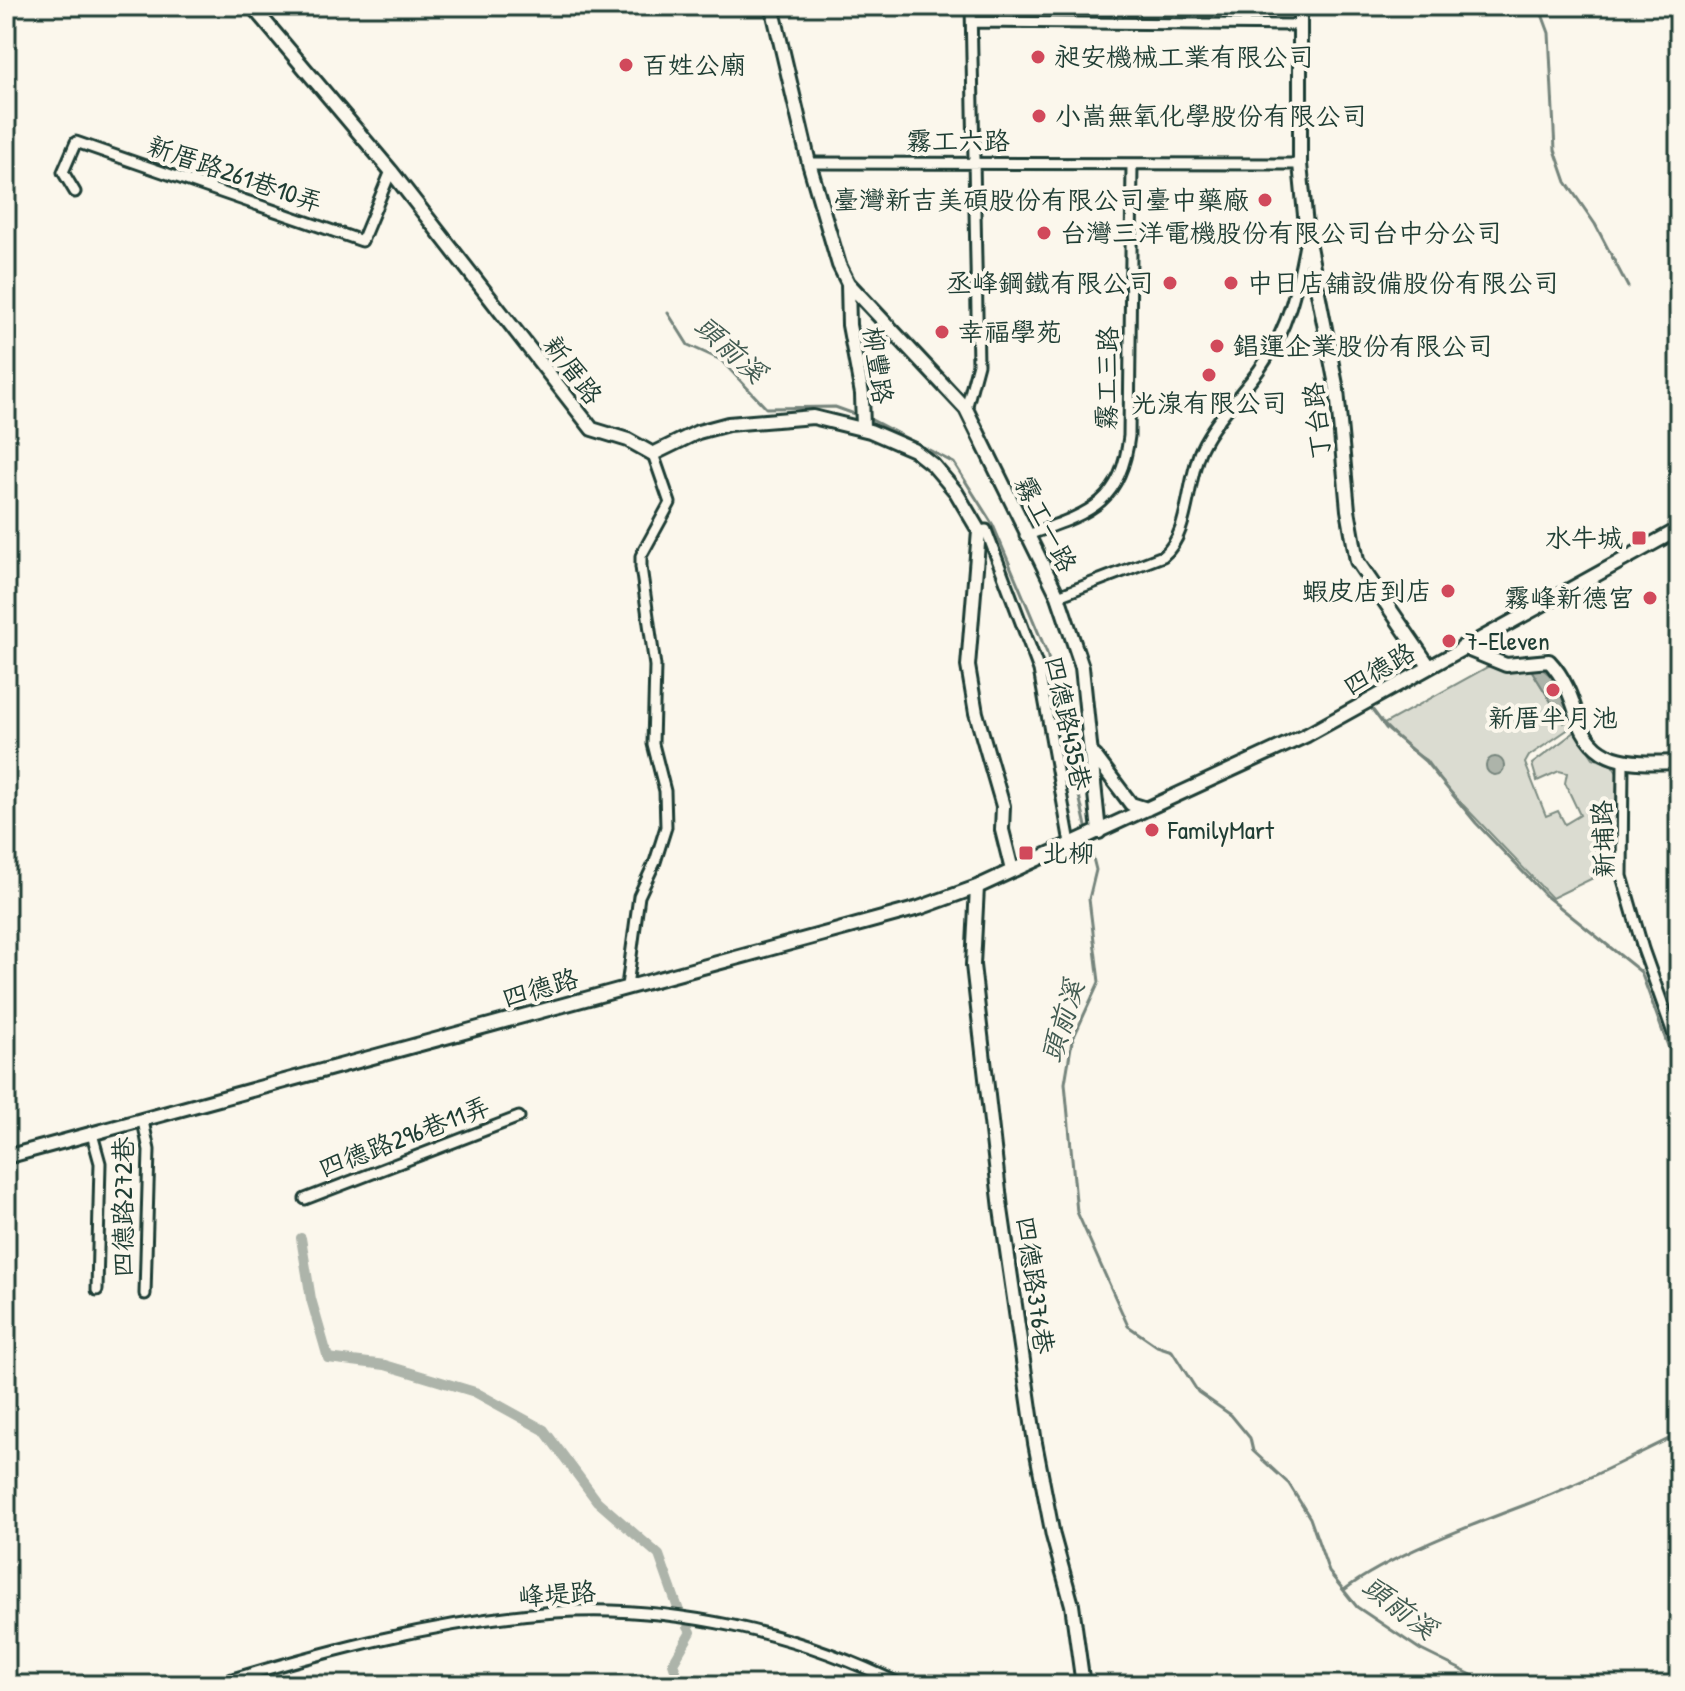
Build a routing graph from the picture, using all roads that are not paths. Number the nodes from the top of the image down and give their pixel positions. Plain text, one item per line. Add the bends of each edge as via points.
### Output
1 (252, 6) edge
2 (772, 6) edge
3 (971, 6) edge
4 (1300, 6) edge
5 (972, 22) junction
6 (1301, 25) junction
7 (975, 162) junction
8 (809, 163) junction
9 (1132, 164) junction
10 (1300, 164) junction
11 (391, 171) junction
12 (75, 192) dead end
13 (1307, 236) junction
14 (848, 283) junction
15 (966, 409) junction
16 (863, 428) junction
17 (653, 454) junction
18 (1679, 529) edge
19 (979, 531) junction
20 (1025, 536) junction
21 (1058, 596) junction
22 (1462, 647) junction
23 (1429, 666) junction
24 (1093, 753) junction
25 (1623, 762) junction
26 (1679, 762) edge
27 (1147, 809) junction
28 (1097, 833) junction
29 (1074, 842) junction
30 (1012, 870) junction
31 (977, 887) junction
32 (627, 986) junction
33 (1679, 1050) edge
34 (519, 1117) dead end
35 (143, 1121) junction
36 (92, 1134) junction
37 (6, 1157) edge
38 (305, 1199) dead end
39 (97, 1290) dead end
40 (145, 1294) dead end
41 (212, 1685) edge
42 (902, 1685) edge
43 (1083, 1685) edge

1 - 11 street, 新厝路
2 - 8 street, 柳豐路
3 - 5 street
4 - 6 street, 丁台路
5 - 6 street
5 - 7 street
6 - 10 street, 丁台路
7 - 8 street, 霧工六路
7 - 9 street, 霧工六路
7 - 15 street via 978,364
8 - 14 street, 柳豐路
9 - 10 street, 霧工六路
9 - 20 street, 霧工三路 via 1129,436 1121,475 1105,501 1083,515
10 - 13 street, 丁台路
11 - 12 street, 新厝路261巷10弄 via 362,241 76,142 63,172
11 - 17 street, 新厝路 via 585,423
13 - 21 street via 1293,309 1261,366 1202,447 1174,547 1163,556
13 - 23 street, 丁台路 via 1337,390 1357,561
14 - 15 street, 霧工一路
14 - 16 street, 柳豐路
15 - 20 street, 霧工一路
16 - 17 street via 813,417 728,424
16 - 19 street, 柳豐路 via 914,450 933,465
17 - 32 street via 670,503 641,556 641,567 655,666 653,744 665,791 666,827 639,896
18 - 22 street, 四德路
19 - 29 street, 四德路435巷 via 986,530 1039,670
19 - 30 street via 968,666 1003,806 1002,830
20 - 21 street, 霧工一路
21 - 24 street, 霧工一路 via 1082,667
22 - 23 street, 四德路
22 - 25 street via 1506,665 1549,661 1596,750
23 - 27 street, 四德路 via 1307,735
24 - 27 street via 1131,804
24 - 28 street, 霧工一路
25 - 26 street
25 - 33 street, 新埔路 via 1622,876
27 - 28 street, 四德路
28 - 29 street, 四德路
29 - 30 street, 四德路
30 - 31 street, 四德路
31 - 32 street, 四德路 via 919,908
31 - 43 street, 四德路376巷 via 973,965 1001,1209 1035,1443 1072,1605
32 - 35 street, 四德路
34 - 38 street, 四德路296巷11弄
35 - 36 street, 四德路
35 - 40 street, 四德路272巷 via 149,1150
36 - 37 street, 四德路
36 - 39 street via 100,1163
41 - 42 street, 峰堤路 via 365,1643 556,1612 704,1621 789,1641

